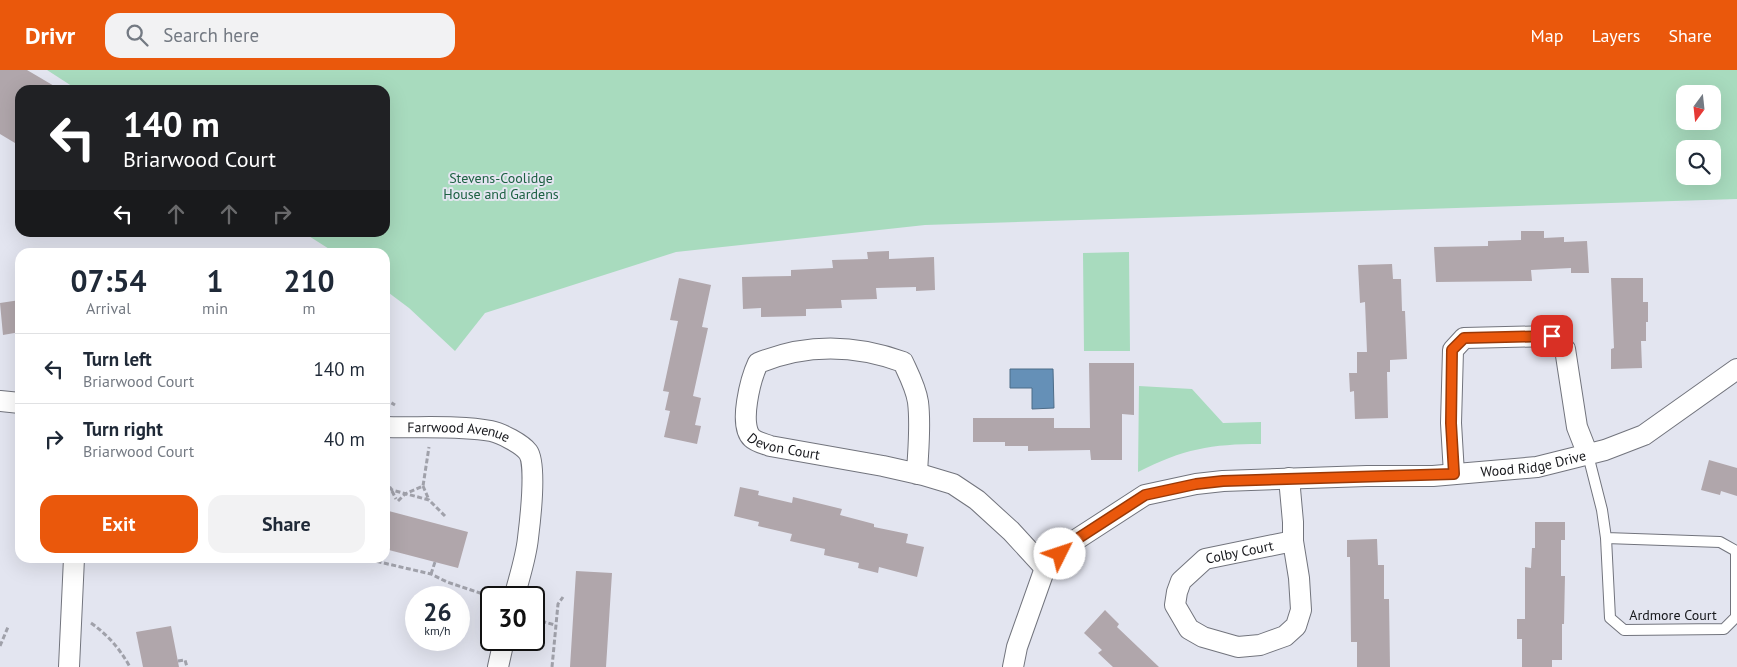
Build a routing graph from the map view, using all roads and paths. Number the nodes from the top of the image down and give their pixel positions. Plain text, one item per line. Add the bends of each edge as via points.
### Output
1 (1737, 369) edge
2 (0, 402) edge
3 (390, 402) edge
4 (15, 403) edge
5 (395, 405) dead end
6 (390, 427) edge
7 (432, 428) junction
8 (1588, 455) junction
9 (917, 474) junction
10 (1454, 474) junction
11 (1289, 478) junction
12 (423, 486) junction
13 (390, 487) edge
14 (392, 490) junction
15 (405, 494) junction
16 (429, 500) junction
17 (445, 516) dead end
18 (1606, 538) junction
19 (1293, 541) junction
20 (390, 560) edge
21 (435, 562) dead end
22 (74, 563) edge
23 (1045, 568) junction
24 (431, 574) junction
25 (517, 586) edge
26 (480, 593) edge
27 (563, 597) dead end
28 (71, 619) junction
29 (545, 622) edge
30 (555, 625) junction
31 (8, 627) dead end
32 (0, 646) edge
33 (502, 651) edge
34 (178, 661) dead end
35 (69, 667) edge
36 (130, 667) edge
37 (186, 667) edge
38 (498, 667) edge
39 (552, 667) edge
40 (1013, 667) edge

1 - 8 street, Wood Ridge Drive via 1644,435
2 - 4 street
3 - 5 path
6 - 7 street, Farrwood Avenue
7 - 12 path
7 - 25 street, Farrwood Avenue via 493,432 528,452 532,464 532,494 528,540
8 - 10 street, Wood Ridge Drive via 1536,467
8 - 10 street via 1577,427 1565,349 1552,336 1464,338 1452,350
8 - 18 lane, Ardmore Court
9 - 9 street, Devon Court via 753,440 745,420 752,375 758,363 794,351 853,348 903,362 918,402
9 - 23 street, Devon Court via 953,484 977,500
10 - 11 street, Wood Ridge Drive
11 - 19 street, Colby Court
11 - 23 street, Wood Ridge Drive via 1205,483 1145,495 1074,541
12 - 15 path
12 - 16 path
13 - 14 path
14 - 15 path
14 - 15 path via 397,500
15 - 16 path
16 - 17 path
18 - 18 lane, Ardmore Court via 1720,542 1736,551 1736,617 1724,629 1624,630 1610,618
19 - 19 street, Colby Court via 1301,610 1296,626 1285,636 1260,645 1238,647 1202,637 1189,629 1175,605 1177,592 1181,581 1205,559
20 - 24 path
21 - 24 path
22 - 28 street
23 - 40 street, Wood Ridge Drive
24 - 26 path
27 - 30 path via 558,604
28 - 35 street
28 - 36 path via 88,621 105,634
29 - 30 path
30 - 39 path
31 - 32 path
33 - 38 street
34 - 37 path via 185,660

